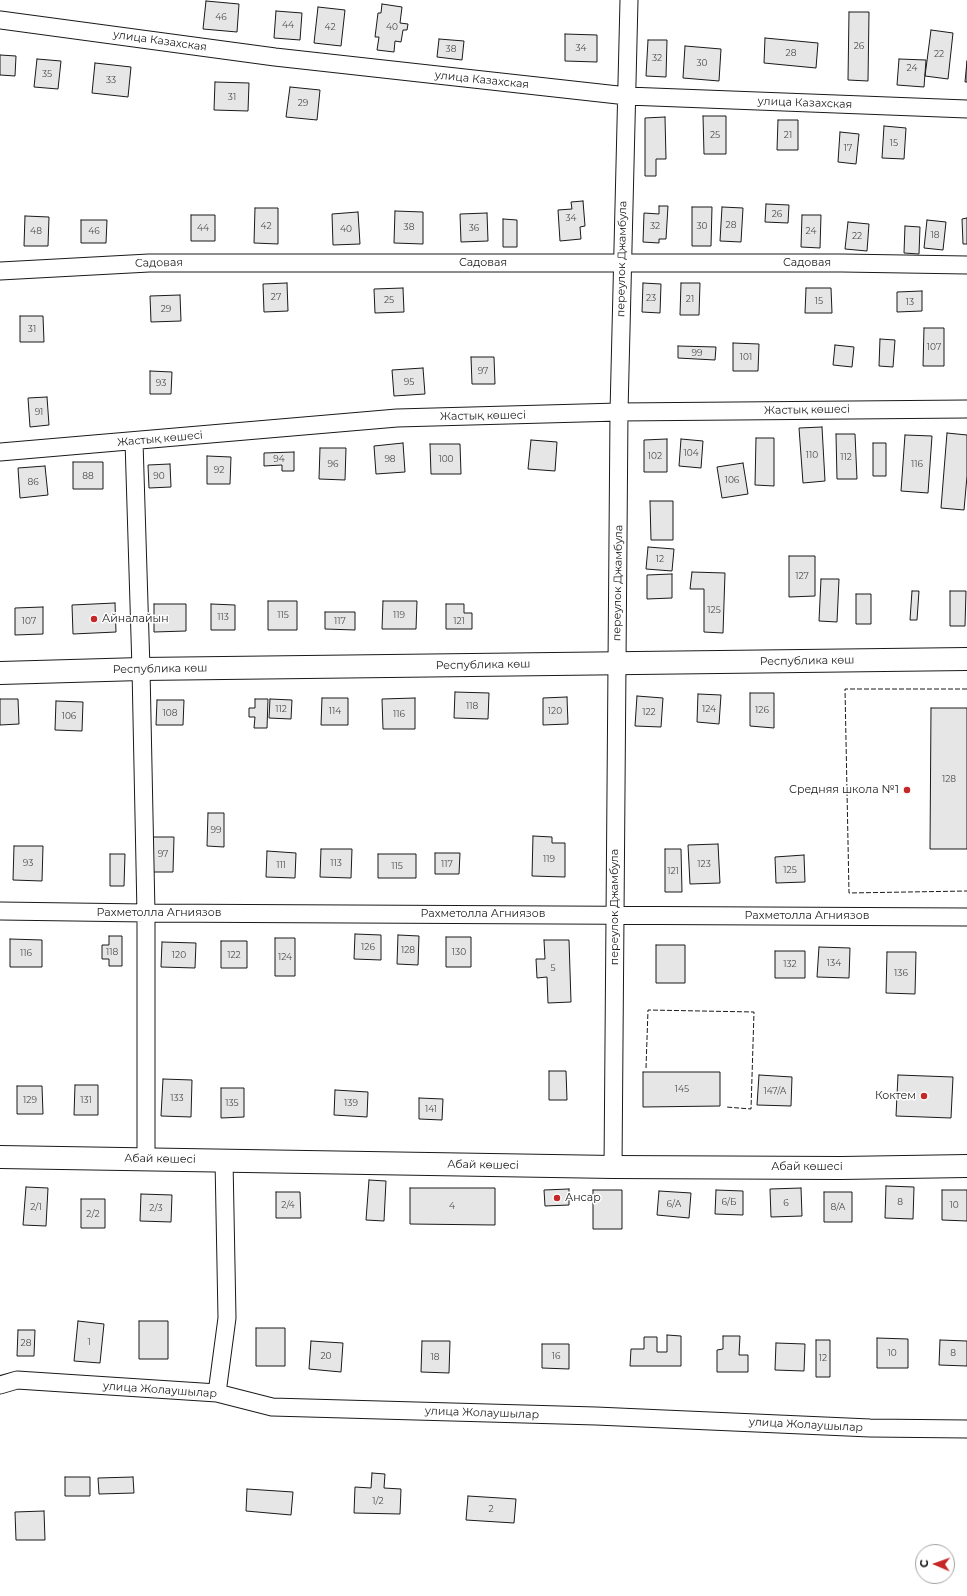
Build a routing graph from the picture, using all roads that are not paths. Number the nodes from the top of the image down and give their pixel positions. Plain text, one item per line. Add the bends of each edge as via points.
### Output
1 (629, 0) edge
2 (0, 20) edge
3 (627, 96) junction
4 (967, 109) edge
5 (622, 263) junction
6 (967, 265) edge
7 (0, 271) edge
8 (967, 409) edge
9 (619, 412) junction
10 (134, 441) junction
11 (0, 452) edge
12 (967, 659) edge
13 (617, 663) junction
14 (141, 669) junction
15 (0, 673) edge
16 (0, 911) edge
17 (146, 913) junction
18 (615, 914) junction
19 (967, 917) edge
20 (0, 1157) edge
21 (146, 1159) junction
22 (224, 1160) junction
23 (967, 1166) edge
24 (613, 1167) junction
25 (0, 1385) edge
26 (217, 1393) junction
27 (967, 1429) edge

1 - 3 street, переулок Джамбула
2 - 3 street, улица Казахская via 275,57
3 - 4 street, улица Казахская
3 - 5 street, переулок Джамбула
5 - 6 street, Садовая
5 - 7 street, Садовая via 149,263
5 - 9 street, переулок Джамбула
8 - 9 street, Жастық көшесі
9 - 10 street, Жастық көшесі via 397,418
9 - 13 street, переулок Джамбула
10 - 11 street, Жастық көшесі
10 - 14 street
12 - 13 main road, Республика көш
13 - 14 main road, Республика көш
13 - 18 street, переулок Джамбула
14 - 15 main road, Республика көш
14 - 17 street
16 - 17 street, Рахметолла Агниязов
17 - 18 street, Рахметолла Агниязов
17 - 21 street
18 - 19 street, Рахметолла Агниязов
18 - 24 street, переулок Джамбула
20 - 21 main road, Абай көшесі
21 - 22 main road, Абай көшесі
22 - 24 main road, Абай көшесі
22 - 26 street via 227,1318
23 - 24 main road, Абай көшесі
25 - 26 street, улица Жолаушылар via 17,1380
26 - 27 street, улица Жолаушылар via 272,1407 596,1416 870,1428

